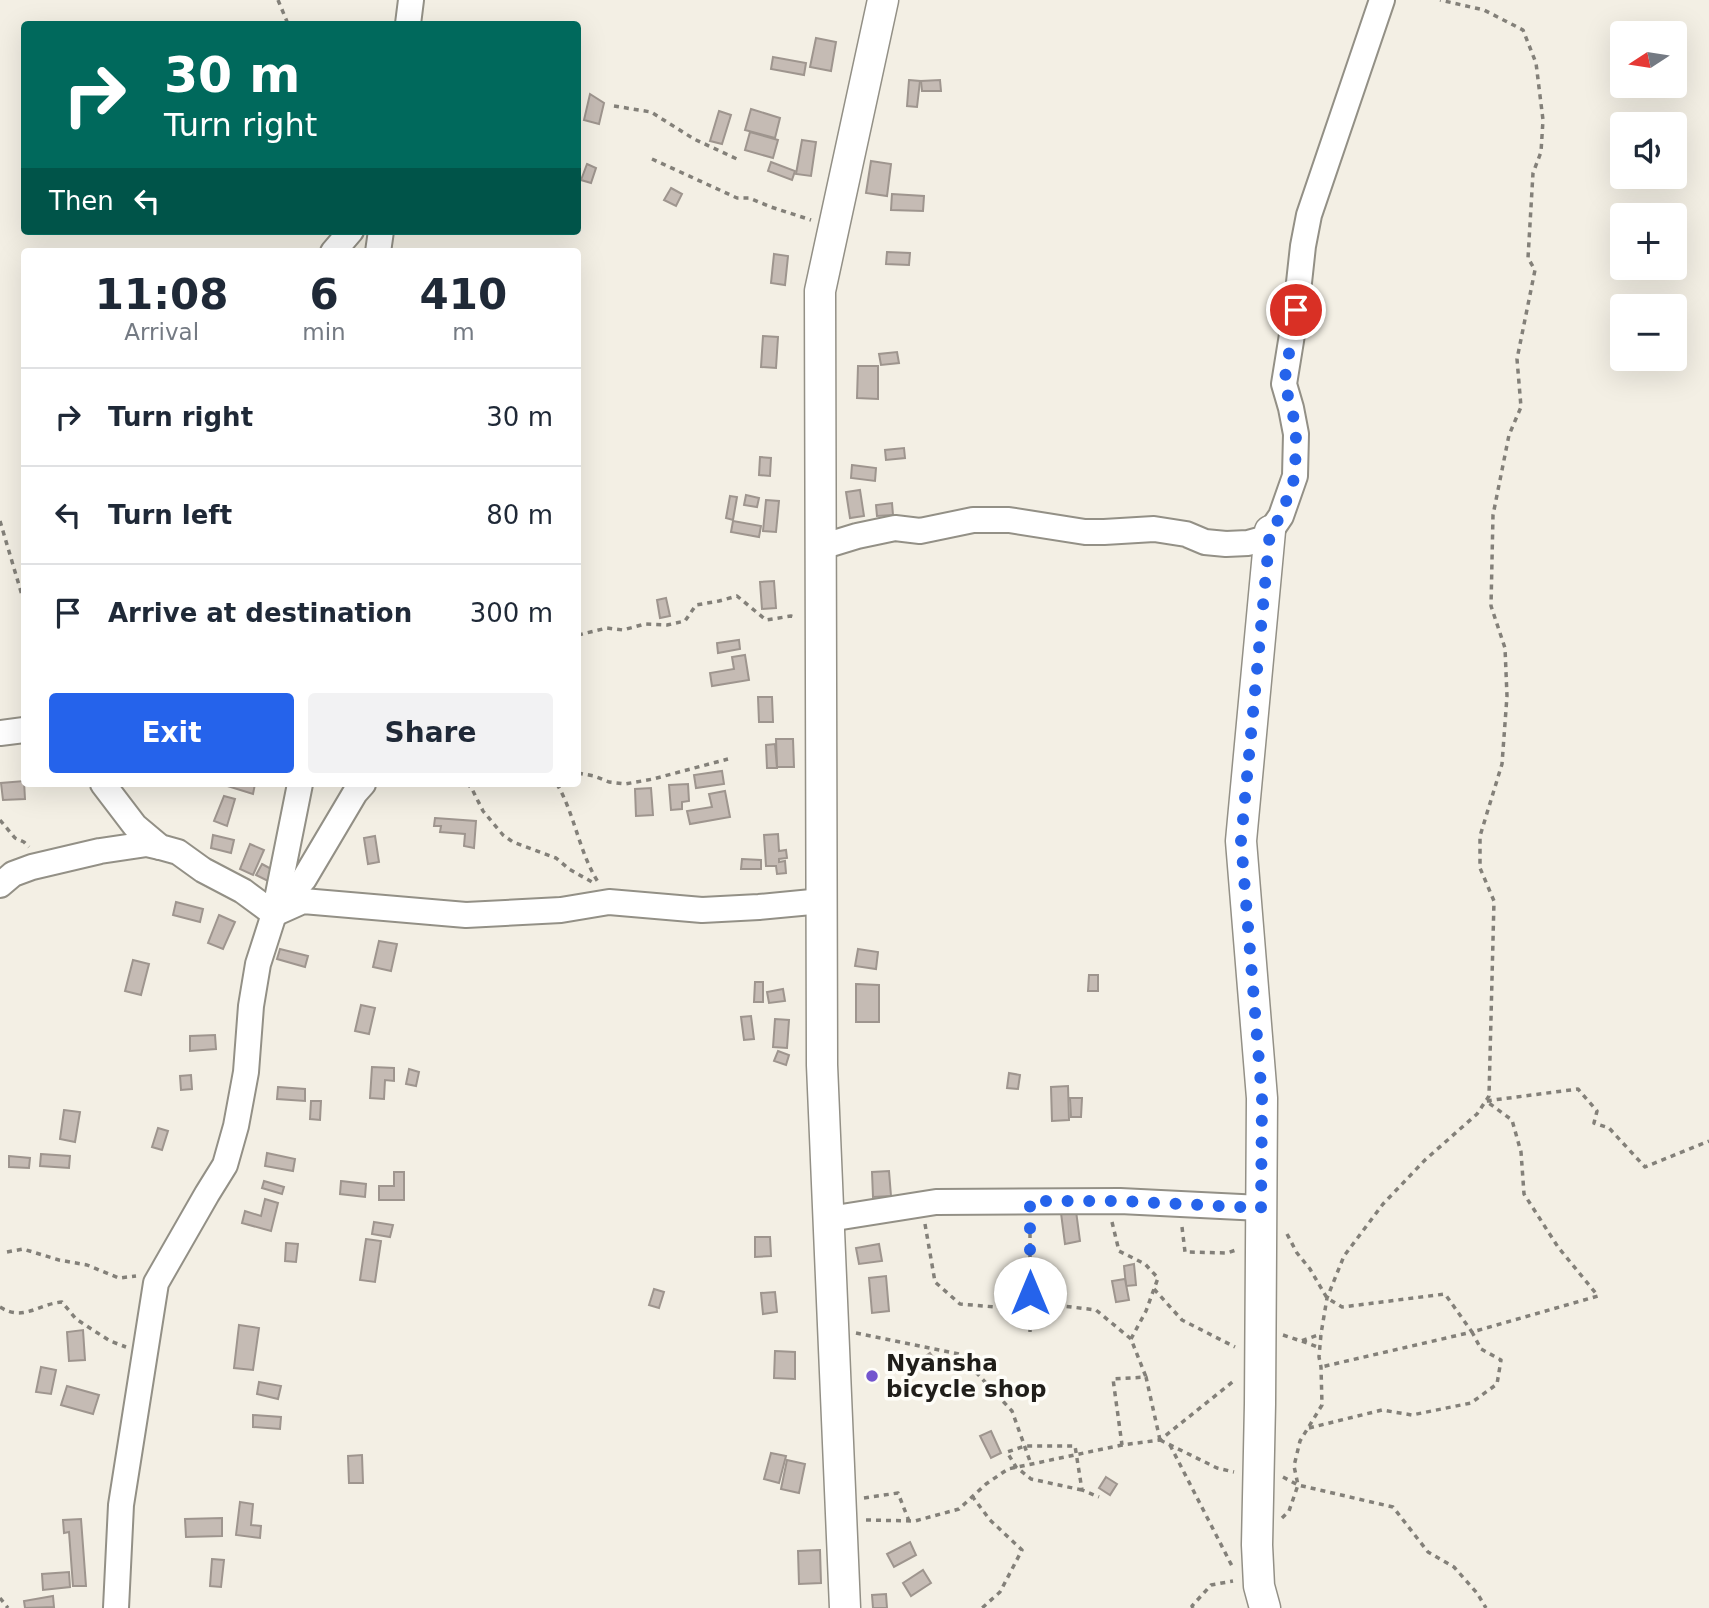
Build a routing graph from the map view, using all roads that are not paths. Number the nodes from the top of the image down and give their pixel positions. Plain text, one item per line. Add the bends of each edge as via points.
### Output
1 (411, 0) edge
2 (883, 0) edge
3 (1382, 0) edge
4 (408, 21) edge
5 (1270, 531) junction
6 (821, 547) junction
7 (21, 730) edge
8 (0, 733) edge
9 (105, 787) edge
10 (299, 787) edge
11 (361, 787) edge
12 (160, 847) junction
13 (0, 885) edge
14 (822, 901) junction
15 (274, 914) junction
16 (1261, 1208) junction
17 (829, 1219) junction
18 (116, 1608) edge
19 (845, 1608) edge
20 (1265, 1608) edge

1 - 4 street
2 - 6 street via 820,290
3 - 5 street via 1309,215 1284,384 1296,434 1295,476 1281,516
5 - 6 street via 1266,538 1248,544 1226,544 1154,529 1104,532 973,520 920,531 895,528
5 - 16 street via 1241,841 1262,1098
6 - 14 street
7 - 8 street
9 - 12 street via 135,826
10 - 15 street
11 - 15 street via 304,879
12 - 13 street via 147,844 100,851 13,874
12 - 15 street via 178,852
14 - 15 street via 702,910 609,902 550,911 466,915 303,901
14 - 17 street via 822,1065
15 - 18 street via 258,964 246,1072 225,1165 156,1283 121,1505
16 - 17 street via 1107,1201 936,1202
16 - 20 street via 1256,1545
17 - 19 street

